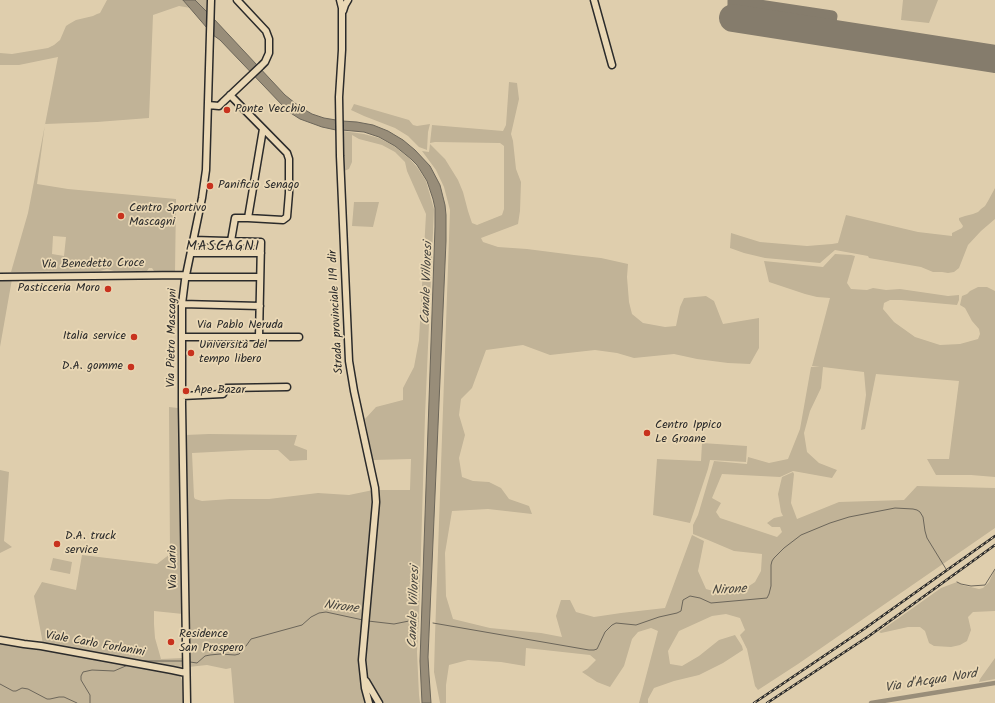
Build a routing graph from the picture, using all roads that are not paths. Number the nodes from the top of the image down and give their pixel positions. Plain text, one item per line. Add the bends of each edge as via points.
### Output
1 (211, 0) edge
2 (237, 0) edge
3 (340, 0) edge
4 (348, 0) edge
5 (594, 0) edge
6 (342, 14) junction
7 (612, 65) dead end
8 (230, 96) junction
9 (208, 105) junction
10 (263, 129) junction
11 (248, 218) junction
12 (193, 240) junction
13 (231, 241) junction
14 (190, 253) junction
15 (261, 253) junction
16 (186, 276) junction
17 (0, 277) edge
18 (260, 277) junction
19 (182, 304) junction
20 (260, 306) junction
21 (182, 337) junction
22 (259, 337) junction
23 (299, 337) dead end
24 (287, 387) dead end
25 (182, 396) junction
26 (183, 430) joint
27 (0, 640) edge
28 (186, 673) junction
29 (365, 678) junction
30 (187, 703) edge
31 (369, 703) edge
32 (379, 703) edge

1 - 9 street, Via Pietro Mascagni
2 - 8 street via 263,28 270,43 269,52 262,66
3 - 6 street, Strada provinciale 119 dir
4 - 6 street, Strada provinciale 119 dir
5 - 7 street
6 - 29 street, Strada provinciale 119 dir via 339,106 349,361 376,502 362,660
8 - 9 street via 219,106
8 - 10 street
9 - 12 street, Via Pietro Mascagni via 205,179
10 - 11 street
10 - 11 street via 288,155 287,217 283,220
11 - 13 street via 235,218
12 - 13 street
12 - 14 street, Via Pietro Mascagni
13 - 15 street via 261,242
14 - 15 street
14 - 16 street, Via Pietro Mascagni
15 - 18 street
16 - 17 street, Via Benedetto Croce
16 - 18 street, Via Benedetto Croce
16 - 19 street, Via Pietro Mascagni
18 - 20 street
19 - 20 street
19 - 21 street, Via Pietro Mascagni
20 - 22 street
21 - 22 street, Via Pablo Neruda
21 - 25 street, Via Pietro Mascagni
22 - 23 street, Via Pablo Neruda
24 - 25 street via 226,388 223,394
25 - 26 street, Via Pietro Mascagni
26 - 28 street, Via Lario
27 - 28 street, Viale Carlo Forlanini
28 - 30 street, Via Lario
29 - 31 street, Strada provinciale 119 dir
29 - 32 street, Strada provinciale 119 dir

